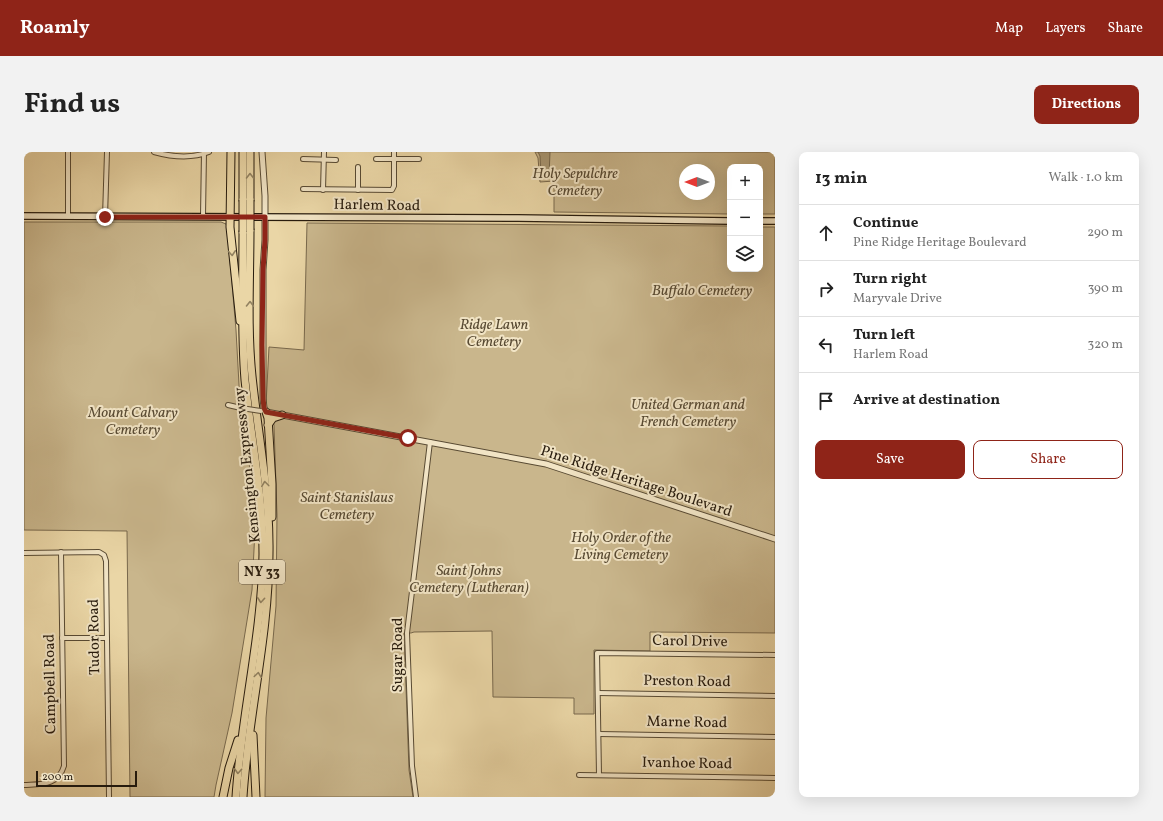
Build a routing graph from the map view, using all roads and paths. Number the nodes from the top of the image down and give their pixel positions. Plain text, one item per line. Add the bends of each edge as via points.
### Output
1 (68, 152) edge
2 (107, 152) edge
3 (156, 152) edge
4 (231, 152) edge
5 (243, 152) edge
6 (250, 152) edge
7 (262, 152) edge
8 (324, 152) edge
9 (394, 152) edge
10 (206, 153) edge
11 (303, 159) dead end
12 (324, 159) junction
13 (376, 159) dead end
14 (394, 159) junction
15 (418, 159) dead end
16 (336, 160) dead end
17 (358, 167) dead end
18 (303, 189) dead end
19 (323, 190) junction
20 (358, 190) junction
21 (247, 200) junction
22 (24, 216) edge
23 (68, 216) junction
24 (204, 216) junction
25 (230, 216) junction
26 (105, 217) junction
27 (265, 217) junction
28 (727, 221) edge
29 (763, 221) edge
30 (775, 221) edge
31 (246, 231) junction
32 (243, 343) junction
33 (228, 405) dead end
34 (263, 412) junction
35 (282, 415) junction
36 (268, 425) junction
37 (430, 442) junction
38 (269, 537) junction
39 (775, 539) edge
40 (61, 552) junction
41 (26, 553) edge
42 (62, 638) junction
43 (107, 638) junction
44 (775, 655) edge
45 (598, 693) junction
46 (775, 696) edge
47 (252, 714) junction
48 (244, 719) junction
49 (599, 734) junction
50 (775, 737) edge
51 (579, 775) dead end
52 (599, 775) junction
53 (775, 778) edge
54 (24, 785) edge
55 (109, 797) edge
56 (223, 797) edge
57 (236, 797) edge
58 (243, 797) edge
59 (256, 797) edge
60 (416, 797) edge

1 - 23 street
2 - 26 street
3 - 10 street via 180,157
4 - 25 highway
5 - 21 highway, Kensington Expressway / NY 33
21 -> 6 highway, Kensington Expressway / NY 33
7 - 27 street
8 - 12 street
9 - 14 street
10 - 24 street
11 - 12 street
12 - 16 street
12 - 19 street
13 - 14 street
14 - 15 street
14 - 20 street via 392,190
17 - 20 street
18 - 19 street
19 - 20 street
21 - 31 highway, Kensington Expressway / NY 33, bridge
22 - 23 main road, Harlem Road
23 - 26 main road, Harlem Road
24 - 25 main road, Harlem Road
24 - 26 main road, Harlem Road
25 - 27 main road, Harlem Road
25 -> 32 highway via 236,296
27 - 28 main road, Harlem Road
27 - 34 street
29 - 30 main road
31 - 32 highway, Kensington Expressway / NY 33
38 -> 31 highway, Kensington Expressway / NY 33 via 268,508 250,357
32 -> 48 highway, Kensington Expressway / NY 33 via 260,504 262,553 259,621
33 - 34 street, Pine Ridge Heritage Boulevard, bridge
34 - 35 street, Pine Ridge Heritage Boulevard
34 - 36 highway
35 - 36 highway via 273,418
35 - 37 street, Pine Ridge Heritage Boulevard
36 - 38 highway via 273,507
37 - 39 street, Pine Ridge Heritage Boulevard via 561,468
37 - 60 street, Sugar Road via 407,633
47 -> 38 highway, Kensington Expressway / NY 33 via 268,602
40 - 41 street, Tudor Road
40 - 42 street, Campbell Road
40 - 43 street, Tudor Road via 99,552 105,558
42 - 43 street
42 - 54 street, Campbell Road via 64,766 58,777 51,782
43 - 55 street, Tudor Road
44 - 45 street, Carol Drive via 597,653
45 - 46 street, Preston Road
45 - 49 street
47 - 58 highway, Kensington Expressway / NY 33
47 - 59 highway
48 - 56 highway
48 -> 57 highway, Kensington Expressway / NY 33
49 - 50 street, Marne Road
49 - 52 street
51 - 52 street, Ivanhoe Road
52 - 53 street, Ivanhoe Road

